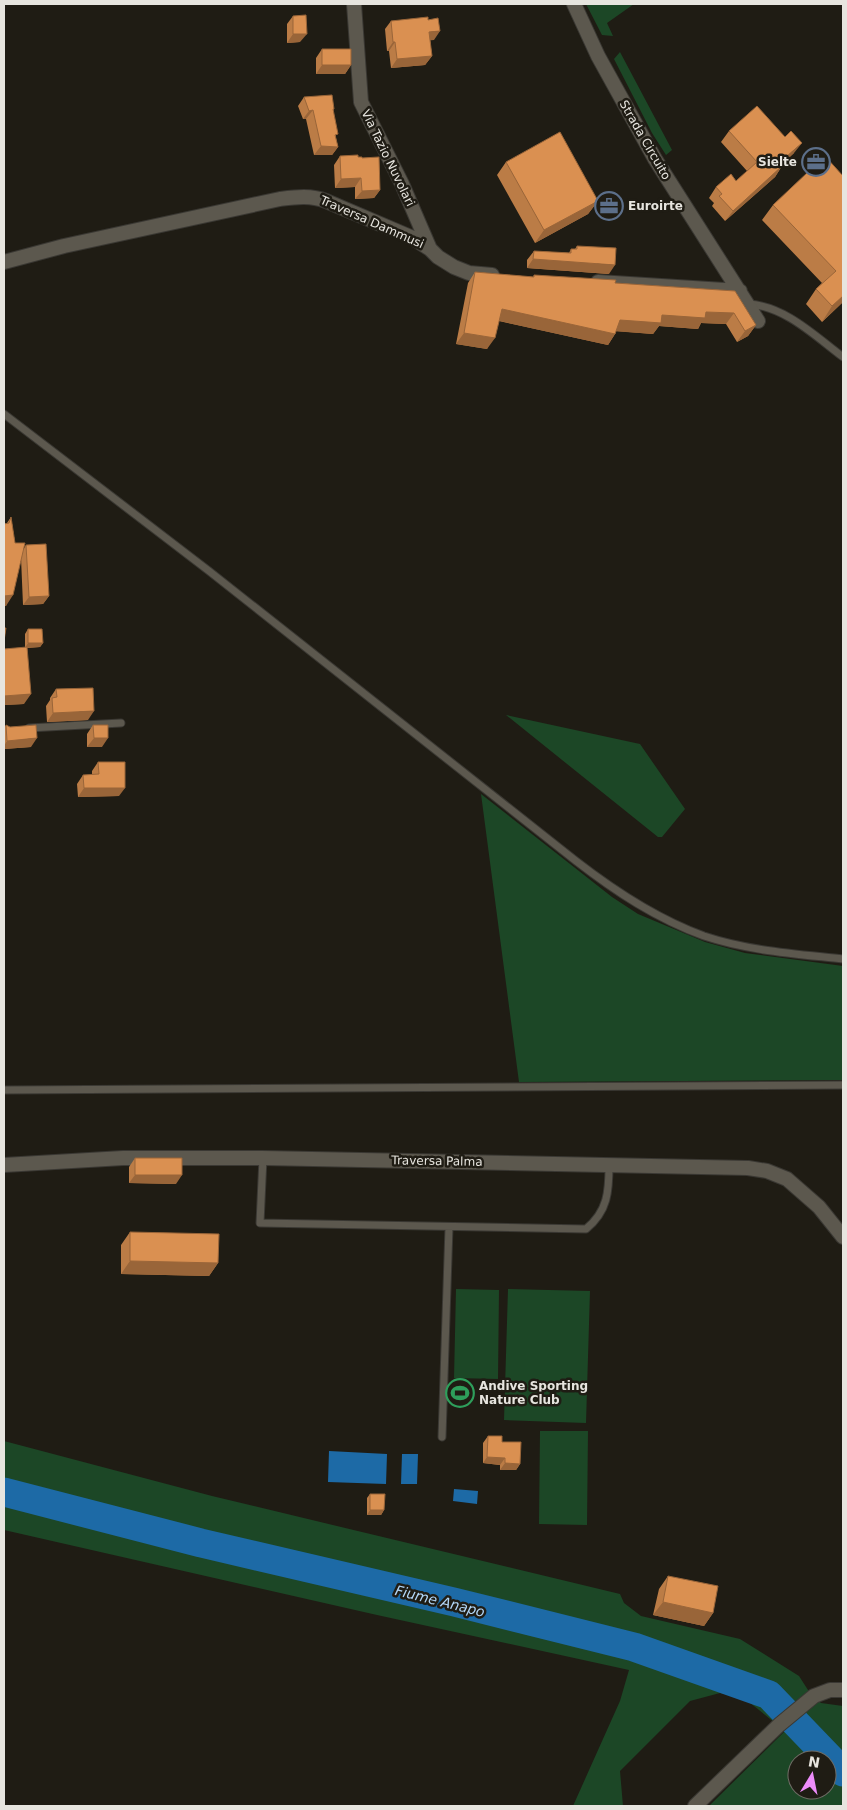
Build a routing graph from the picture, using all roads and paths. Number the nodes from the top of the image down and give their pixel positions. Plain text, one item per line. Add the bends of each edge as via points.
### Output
1 (354, 4) edge
2 (574, 4) edge
3 (430, 249) junction
4 (4, 262) edge
5 (508, 276) edge
6 (585, 281) edge
7 (740, 291) junction
8 (748, 304) junction
9 (758, 321) dead end
10 (843, 357) edge
11 (4, 414) edge
12 (121, 723) dead end
13 (21, 729) edge
14 (843, 959) edge
15 (843, 1085) edge
16 (4, 1090) edge
17 (263, 1158) junction
18 (4, 1165) edge
19 (609, 1165) junction
20 (449, 1227) junction
21 (843, 1237) edge
22 (442, 1437) dead end
23 (843, 1690) edge
24 (694, 1806) edge

1 - 3 street, Via Tazio Nuvolari via 361,102
2 - 7 street, Strada Circuito via 598,56 655,159
3 - 4 street, Traversa Dammusi via 358,213 316,197 299,197 280,198
3 - 5 street, Traversa Dammusi via 454,267 469,273
6 - 7 street
7 - 8 street, Strada Circuito
8 - 9 street, Strada Circuito
8 - 10 lane via 782,313
11 - 14 lane via 576,861 635,903 706,936 776,952
12 - 13 lane
15 - 16 lane
17 - 18 street, Traversa Palma via 123,1158
17 - 19 street, Traversa Palma
17 - 20 lane via 260,1224
19 - 20 lane via 609,1189 604,1207 596,1222 586,1230
19 - 21 street, Traversa Palma via 767,1171 787,1179 819,1207
20 - 22 lane
23 - 24 street via 830,1690 814,1696

